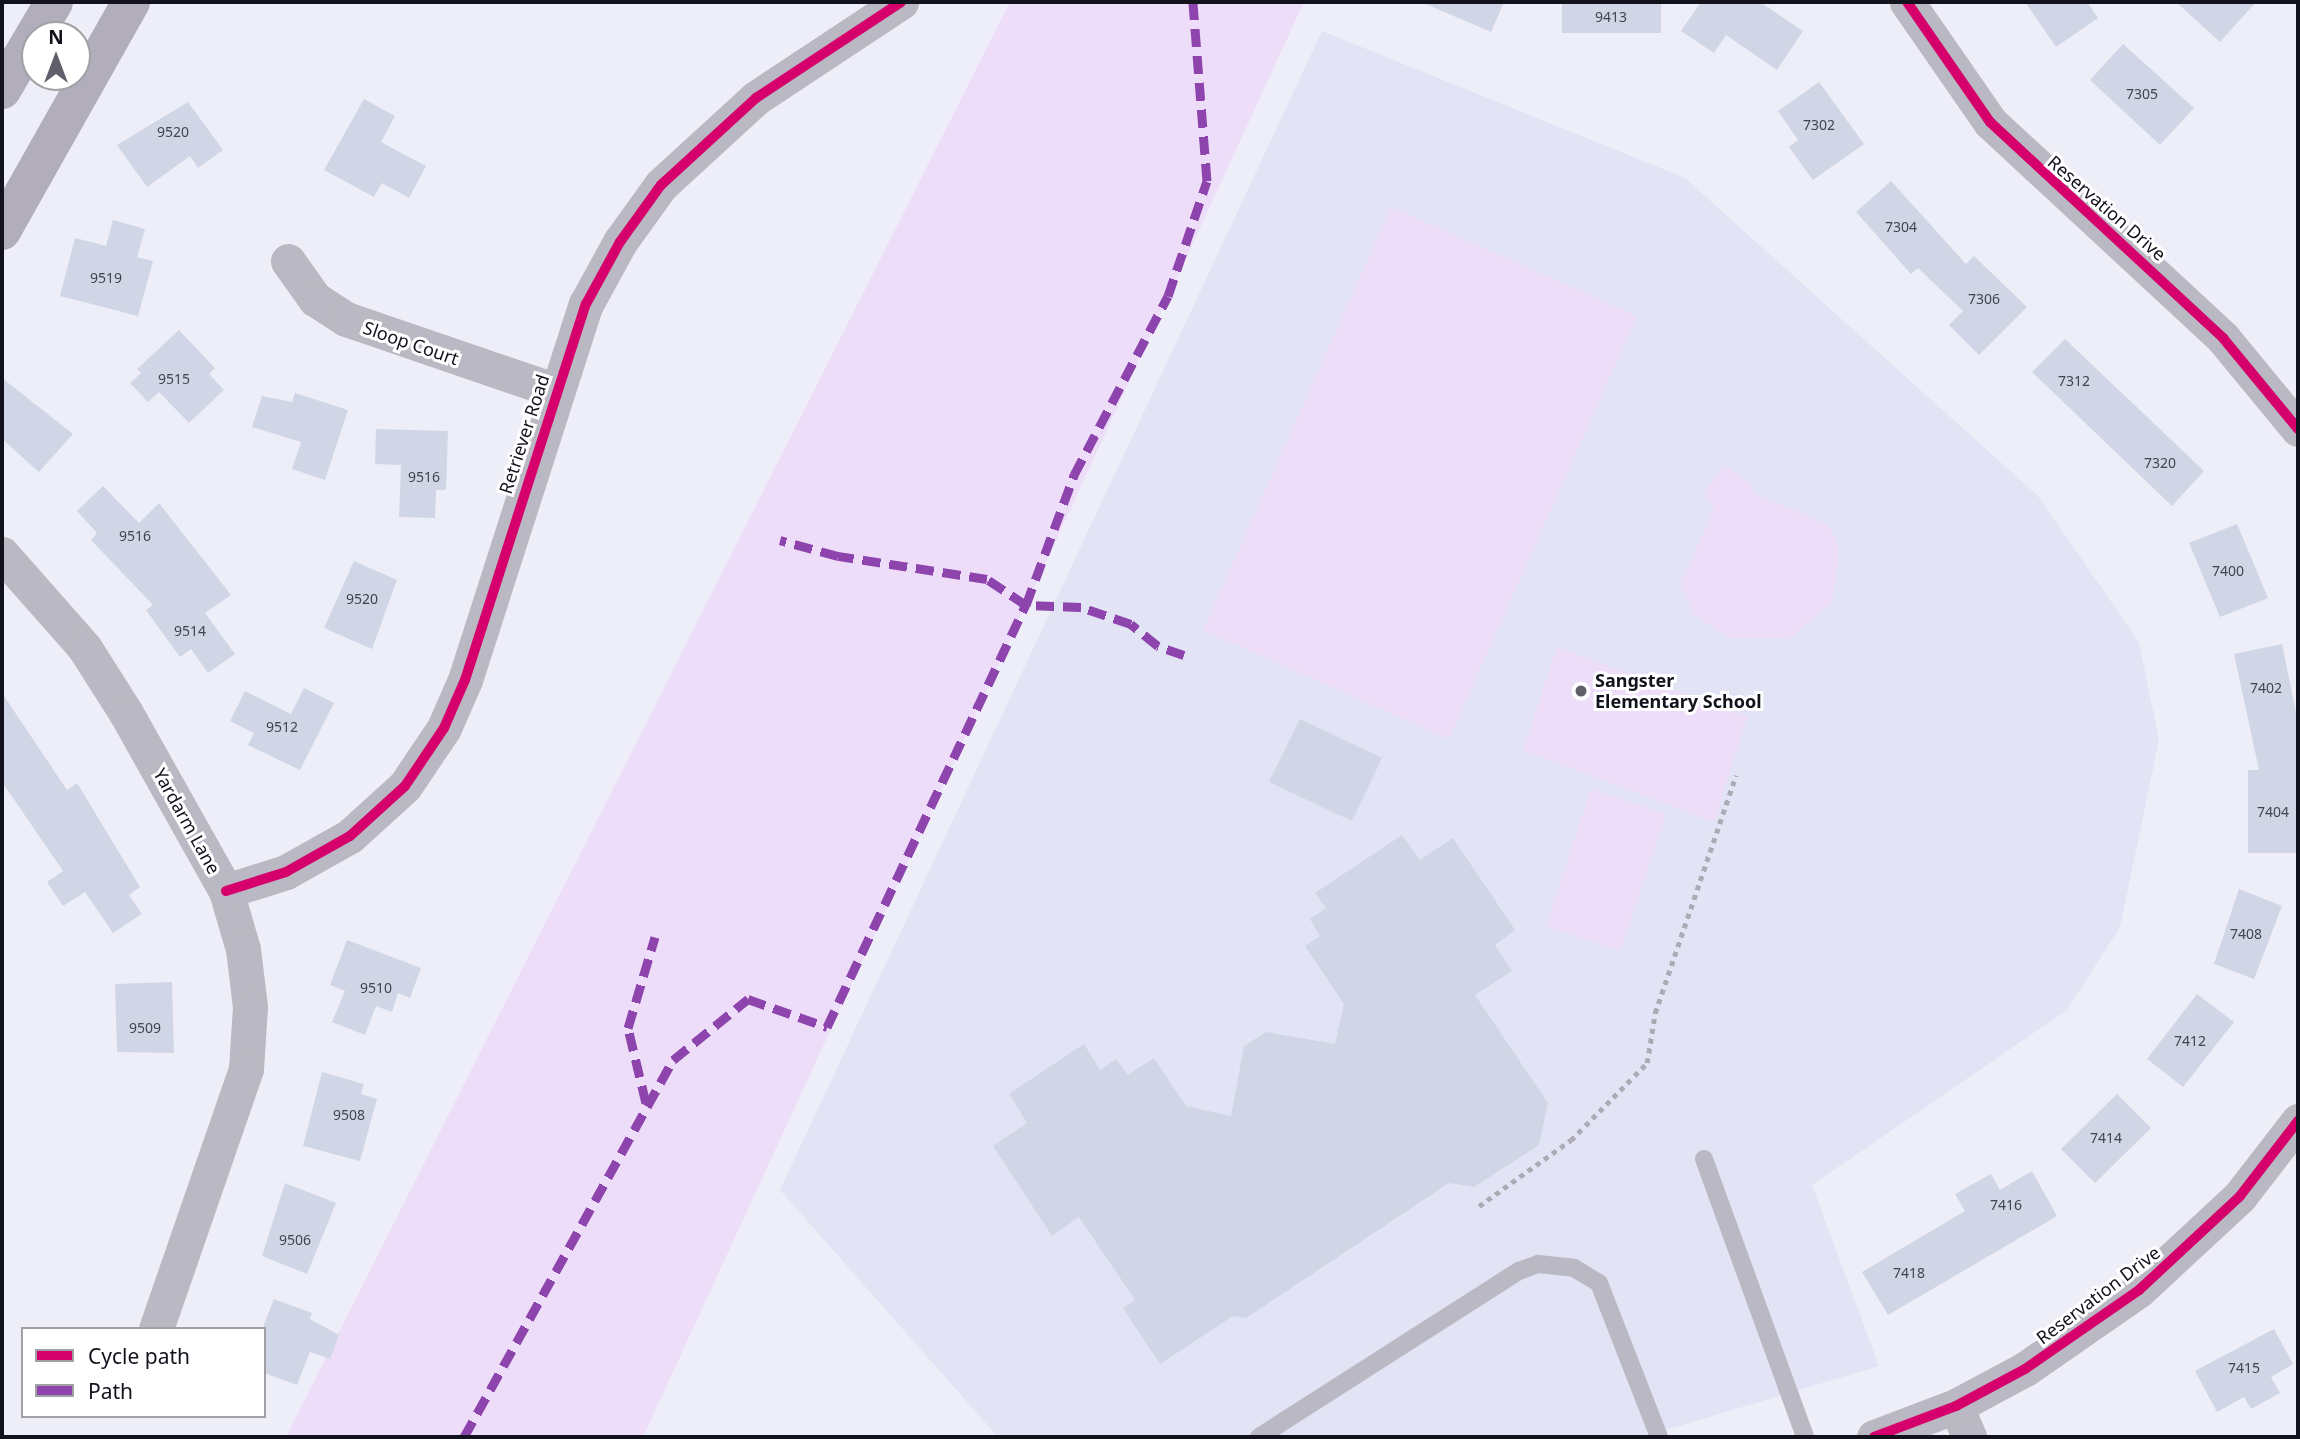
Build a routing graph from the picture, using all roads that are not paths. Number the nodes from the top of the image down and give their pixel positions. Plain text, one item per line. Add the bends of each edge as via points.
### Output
1 (54, 2) edge
2 (131, 2) edge
3 (901, 2) edge
4 (1907, 2) edge
5 (2, 90) edge
6 (2, 231) edge
7 (288, 261) dead end
8 (556, 391) junction
9 (2298, 429) edge
10 (2, 554) edge
11 (226, 891) junction
12 (2298, 1121) edge
13 (1704, 1159) dead end
14 (157, 1327) edge
15 (1963, 1422) edge
16 (1259, 1437) edge
17 (1659, 1437) edge
18 (1805, 1437) edge
19 (1874, 1437) edge

1 - 5 main road
2 - 6 main road
3 - 8 street, Retriever Road via 756,98 661,185 620,242 586,304
4 - 9 street, Reservation Drive via 1957,82 1990,122 2223,338
7 - 8 street, Sloop Court via 315,299 345,319
8 - 11 street, Retriever Road via 465,680 423,763 381,811 350,836 286,872
10 - 11 street, Yardarm Lane via 84,647
11 - 14 street, Yardarm Lane via 243,950 248,995 246,1069
12 - 15 street, Reservation Drive via 2240,1196 2139,1290
13 - 18 lane
15 - 19 street, Reservation Drive
16 - 17 lane via 1519,1271 1549,1264 1581,1270 1599,1283

